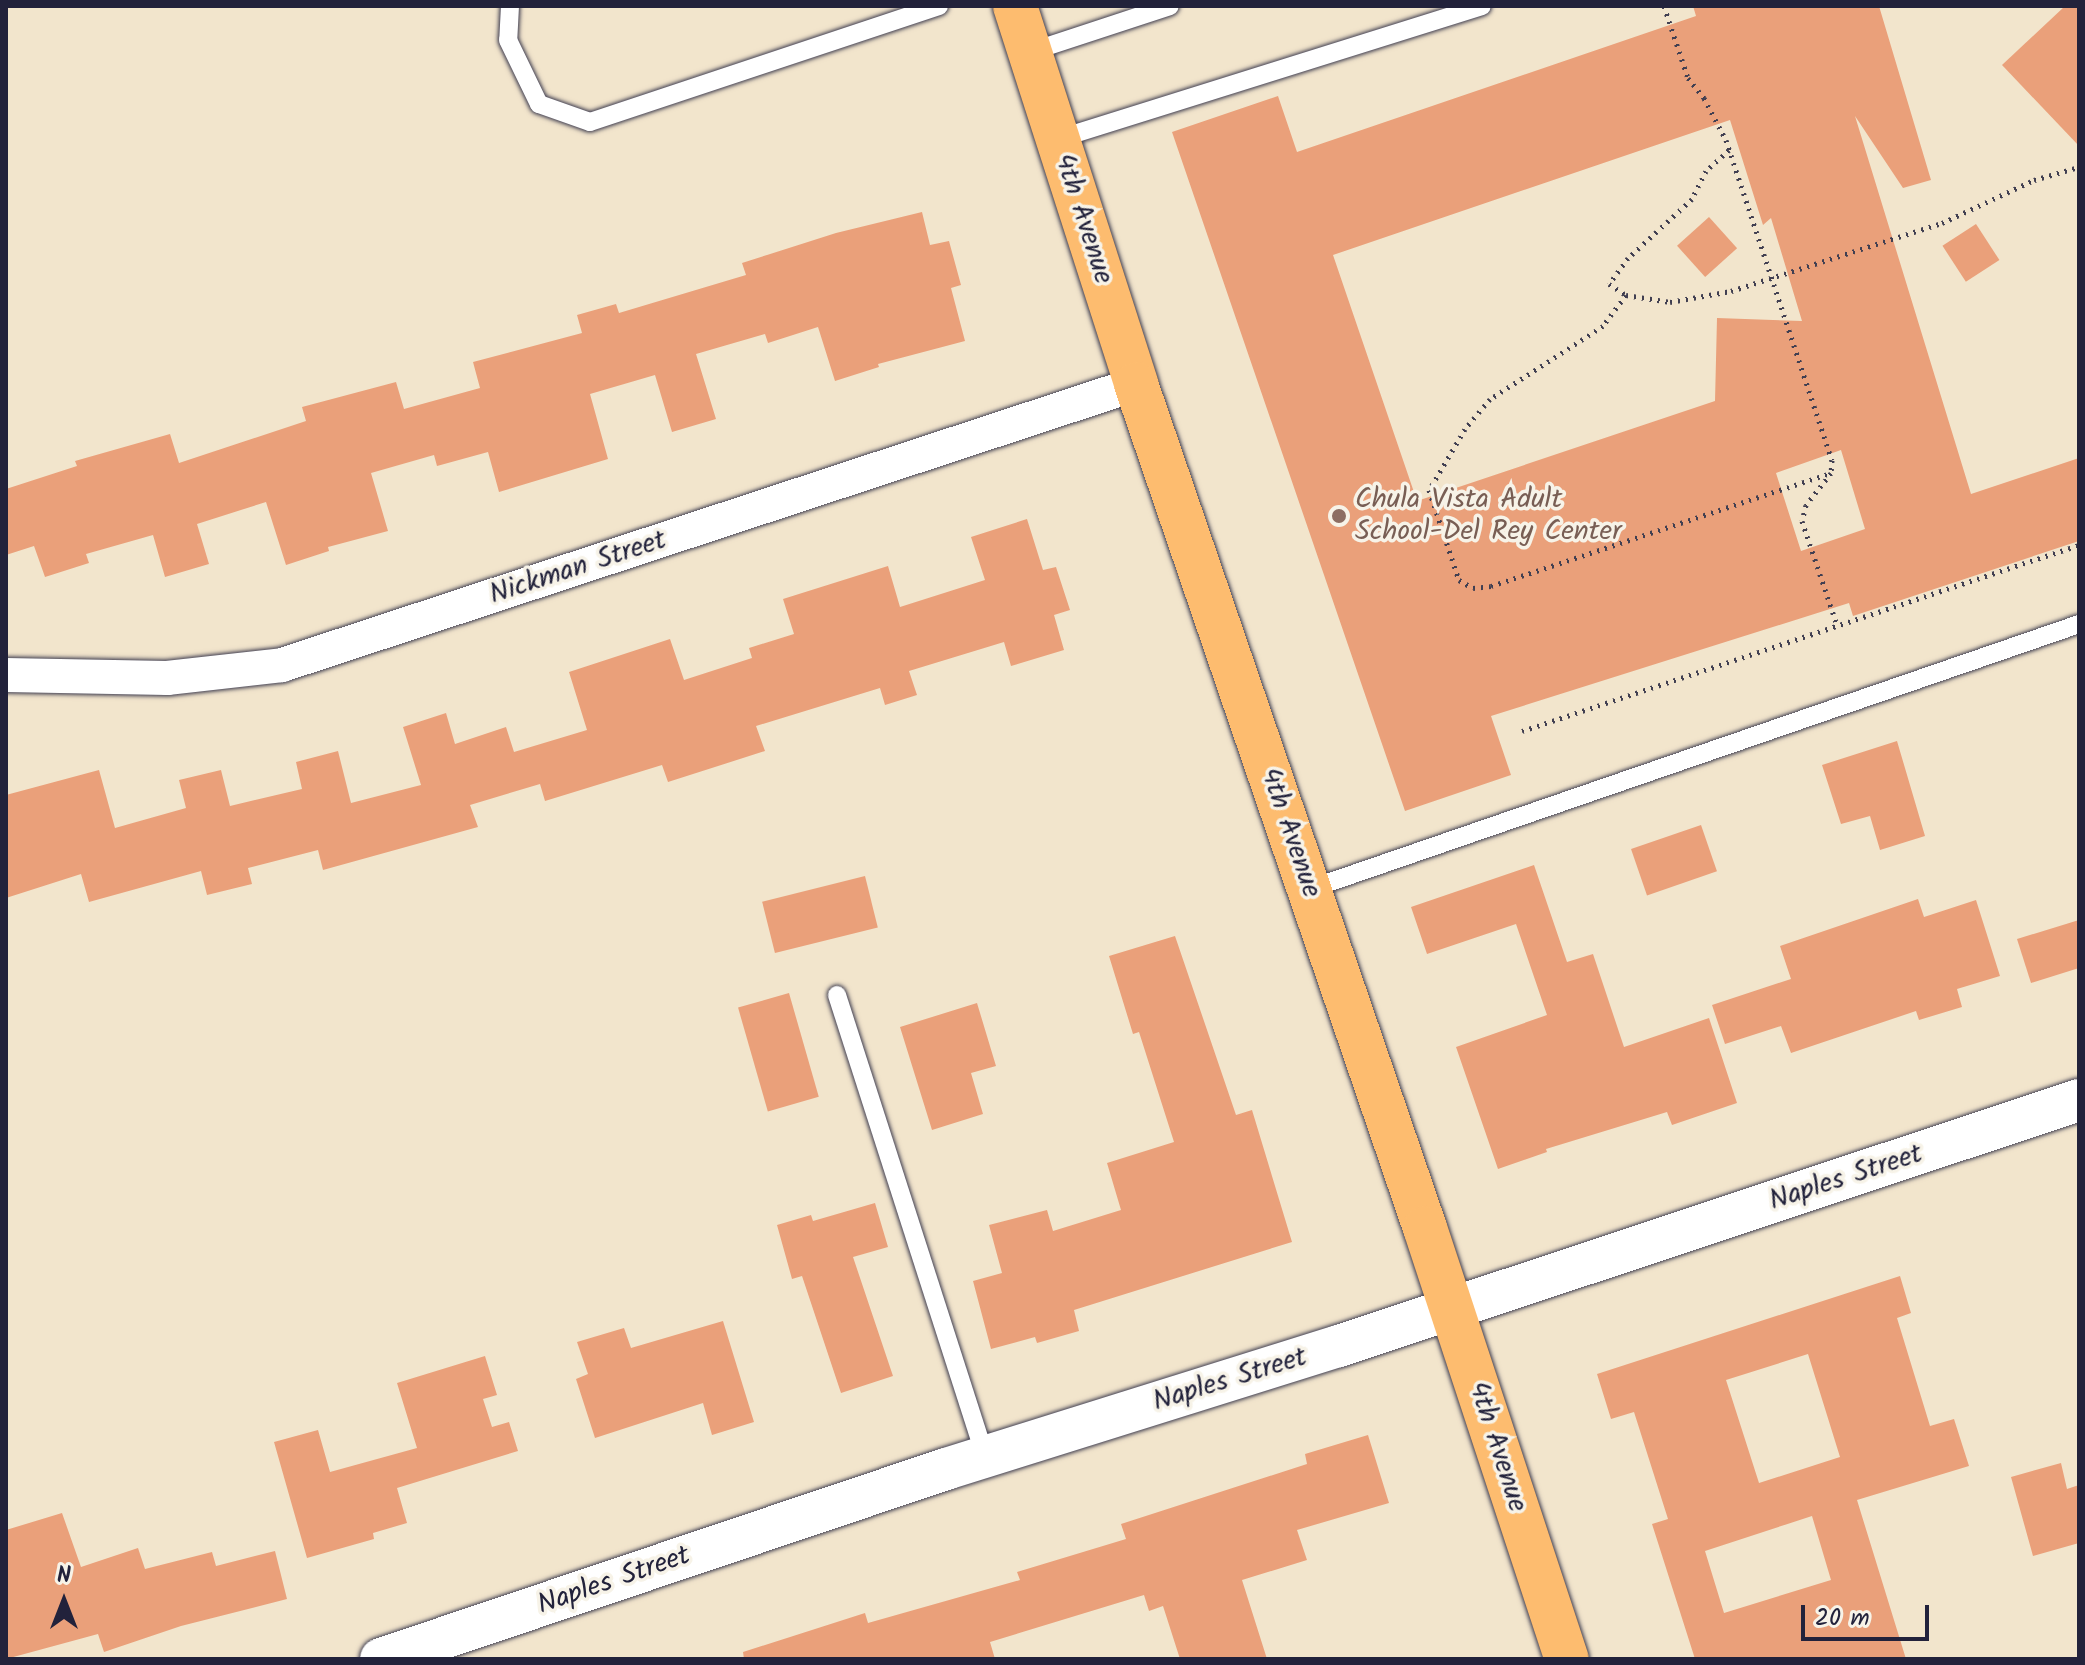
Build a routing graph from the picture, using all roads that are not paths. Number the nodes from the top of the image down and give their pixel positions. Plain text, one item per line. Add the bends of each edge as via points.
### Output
1 (510, 6) edge
2 (939, 6) edge
3 (1015, 6) edge
4 (1170, 6) edge
5 (1482, 6) edge
6 (1030, 52) junction
7 (1058, 139) junction
8 (1136, 384) junction
9 (2079, 624) edge
10 (6, 675) edge
11 (1310, 889) junction
12 (837, 995) dead end
13 (2079, 1100) edge
14 (1452, 1308) junction
15 (985, 1457) junction
16 (381, 1659) edge
17 (1567, 1659) edge

1 - 2 lane via 508,40 539,104 590,122
3 - 6 main road, 4th Avenue
4 - 6 lane
5 - 7 lane
6 - 7 main road, 4th Avenue
7 - 8 main road, 4th Avenue
8 - 10 street, Nickman Street via 282,665 167,678
8 - 11 main road, 4th Avenue
9 - 11 lane
11 - 14 main road, 4th Avenue
12 - 15 lane
13 - 14 street, Naples Street
14 - 15 street, Naples Street
14 - 17 main road, 4th Avenue
15 - 16 street, Naples Street

